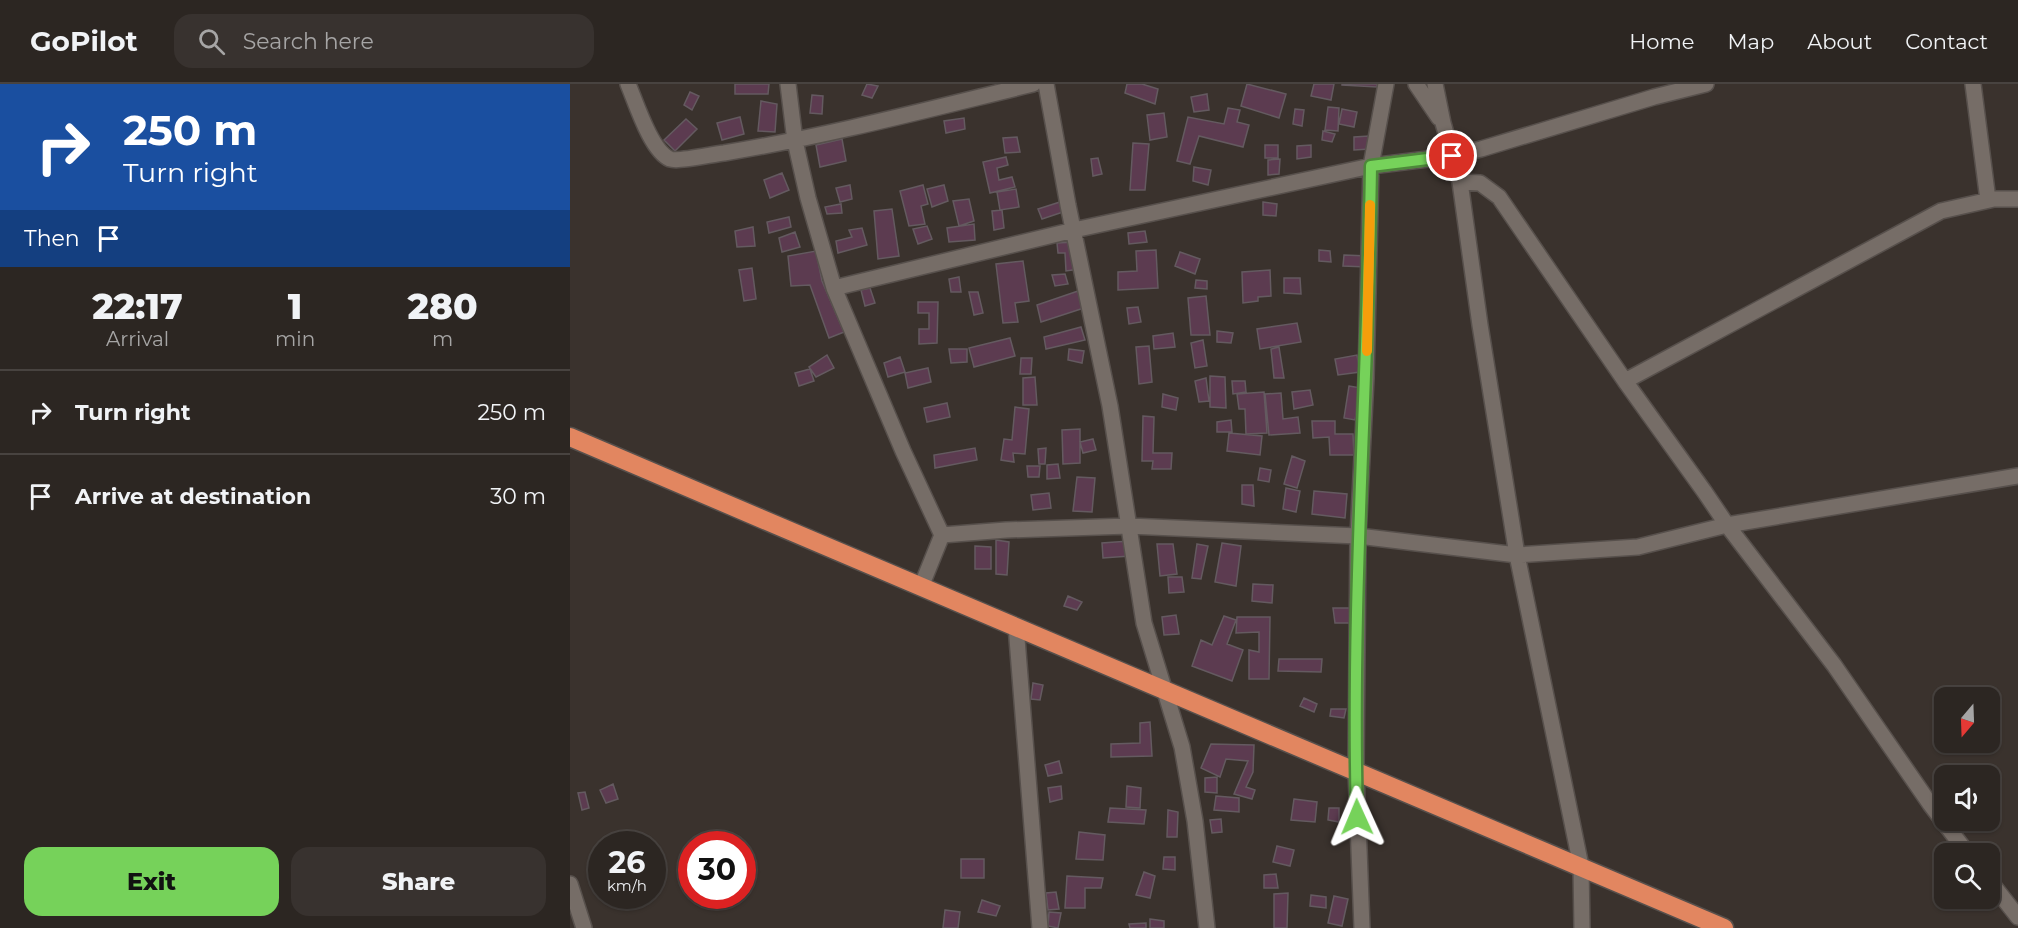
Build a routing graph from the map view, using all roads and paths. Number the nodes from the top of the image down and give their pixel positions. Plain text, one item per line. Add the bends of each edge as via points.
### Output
1 (628, 84) edge
2 (788, 84) edge
3 (1033, 84) edge
4 (1047, 84) edge
5 (1386, 84) edge
6 (1416, 84) edge
7 (1436, 84) edge
8 (1706, 84) edge
9 (1973, 84) edge
10 (1443, 123) junction
11 (795, 141) junction
12 (1452, 156) junction
13 (1371, 166) junction
14 (1460, 182) junction
15 (2018, 199) edge
16 (1988, 200) junction
17 (1074, 230) junction
18 (834, 288) junction
19 (1624, 381) junction
20 (570, 437) edge
21 (2018, 476) edge
22 (1727, 525) junction
23 (1130, 526) junction
24 (942, 535) junction
25 (1358, 536) junction
26 (1517, 555) junction
27 (921, 587) junction
28 (1016, 626) junction
29 (1165, 688) junction
30 (1356, 770) junction
31 (1960, 843) edge
32 (1581, 866) junction
33 (570, 884) edge
34 (2000, 894) edge
35 (2018, 916) edge
36 (584, 928) edge
37 (1040, 928) edge
38 (1207, 928) edge
39 (1362, 928) edge
40 (1582, 928) edge
41 (1724, 928) edge

1 - 11 street via 652,141 671,159
2 - 11 street
3 - 11 street
4 - 17 street
5 - 13 street
6 - 10 street
7 - 10 street
8 - 12 street
9 - 16 street
10 - 12 street
11 - 18 street
12 - 13 street
12 - 14 street
13 - 17 street
13 - 25 street
14 - 19 street via 1480,183 1499,197
14 - 26 street
15 - 16 street
16 - 19 street via 1941,211 1909,226
17 - 18 street
17 - 23 street
18 - 24 street
19 - 22 street
20 - 27 highway
21 - 22 street
22 - 26 street via 1638,547
22 - 31 street via 1834,665
23 - 24 street
23 - 25 street
23 - 29 street via 1144,623
24 - 27 street
25 - 26 street
25 - 30 street
26 - 32 street
27 - 28 highway
28 - 29 highway
28 - 37 street
29 - 30 highway
29 - 38 street via 1182,747 1195,820
30 - 32 highway
30 - 39 street
32 - 40 street
32 - 41 highway
33 - 36 street
34 - 35 street

